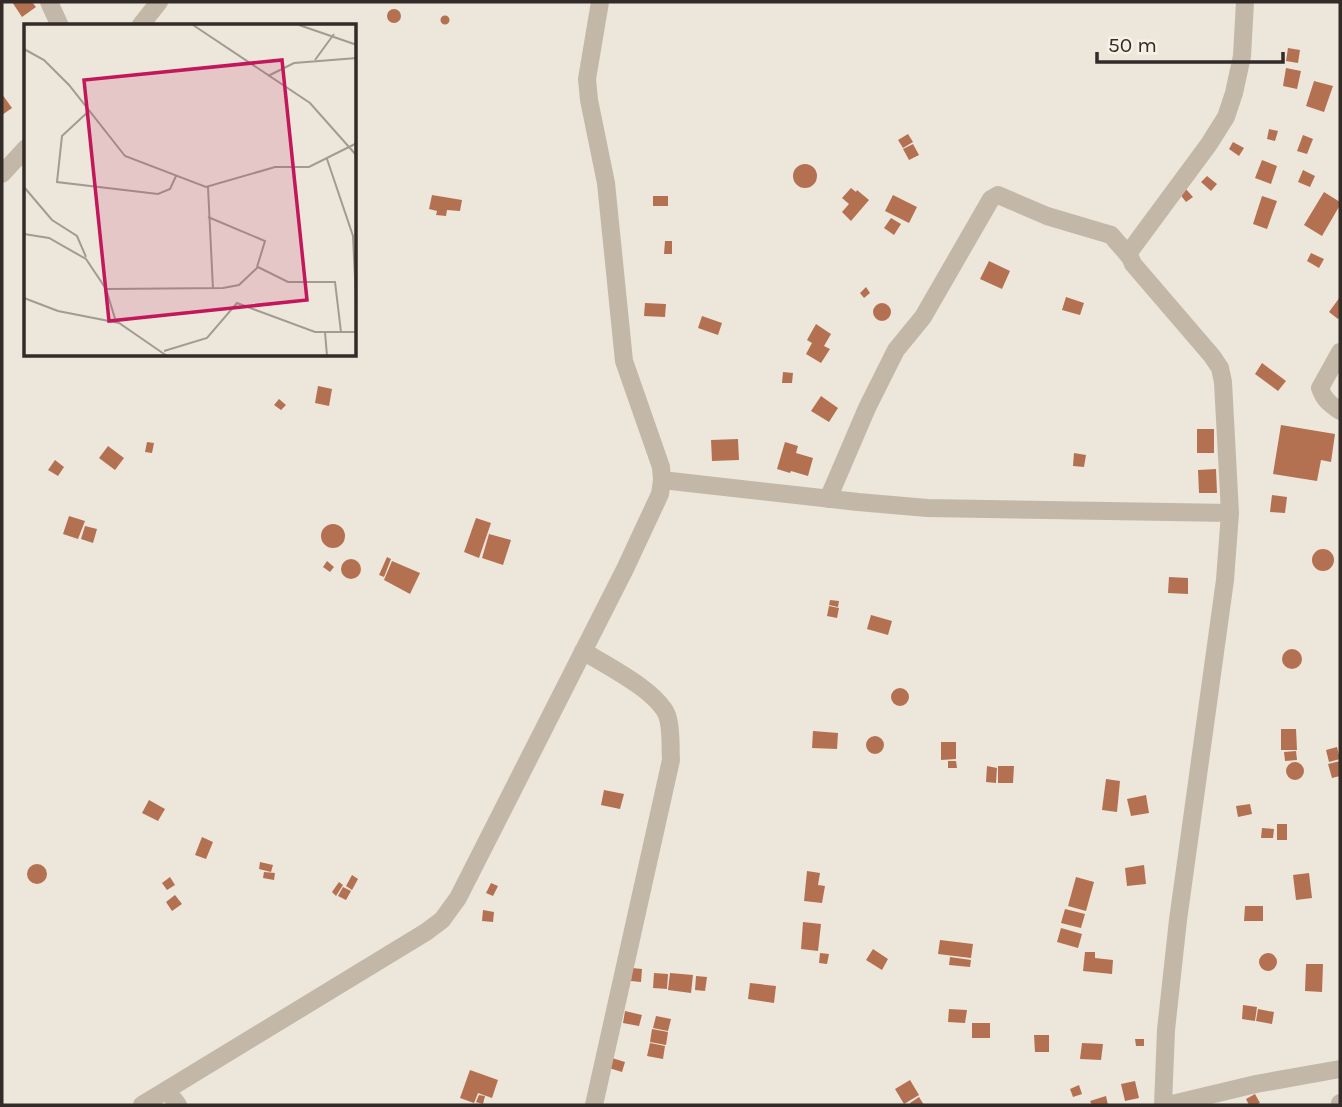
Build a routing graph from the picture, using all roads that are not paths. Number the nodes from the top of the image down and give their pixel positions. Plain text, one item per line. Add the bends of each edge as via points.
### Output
1 (49, 2) edge
2 (159, 2) edge
3 (600, 2) edge
4 (1245, 2) edge
5 (59, 24) edge
6 (142, 24) edge
7 (24, 150) edge
8 (2, 174) edge
9 (1130, 257) junction
10 (1340, 352) edge
11 (1340, 411) edge
12 (662, 480) junction
13 (828, 499) junction
14 (1230, 513) junction
15 (583, 651) junction
16 (1340, 1069) edge
17 (167, 1090) junction
18 (142, 1105) edge
19 (178, 1105) edge
20 (594, 1105) edge
21 (1166, 1105) edge

1 - 5 street
2 - 6 street
3 - 12 street via 587,79 589,100 606,183 624,361
4 - 9 street via 1242,56 1226,117
7 - 8 street
9 - 13 street via 1111,234 1047,216 998,195 990,199 923,317 896,350
9 - 14 street via 1220,368
10 - 11 street via 1320,388 1328,404
12 - 13 street
12 - 15 street via 637,544
13 - 14 street via 927,508
14 - 21 street via 1166,1030
15 - 17 street via 458,898 442,920
15 - 20 street via 650,693 666,714 671,760
16 - 21 street
17 - 18 street
17 - 19 street

